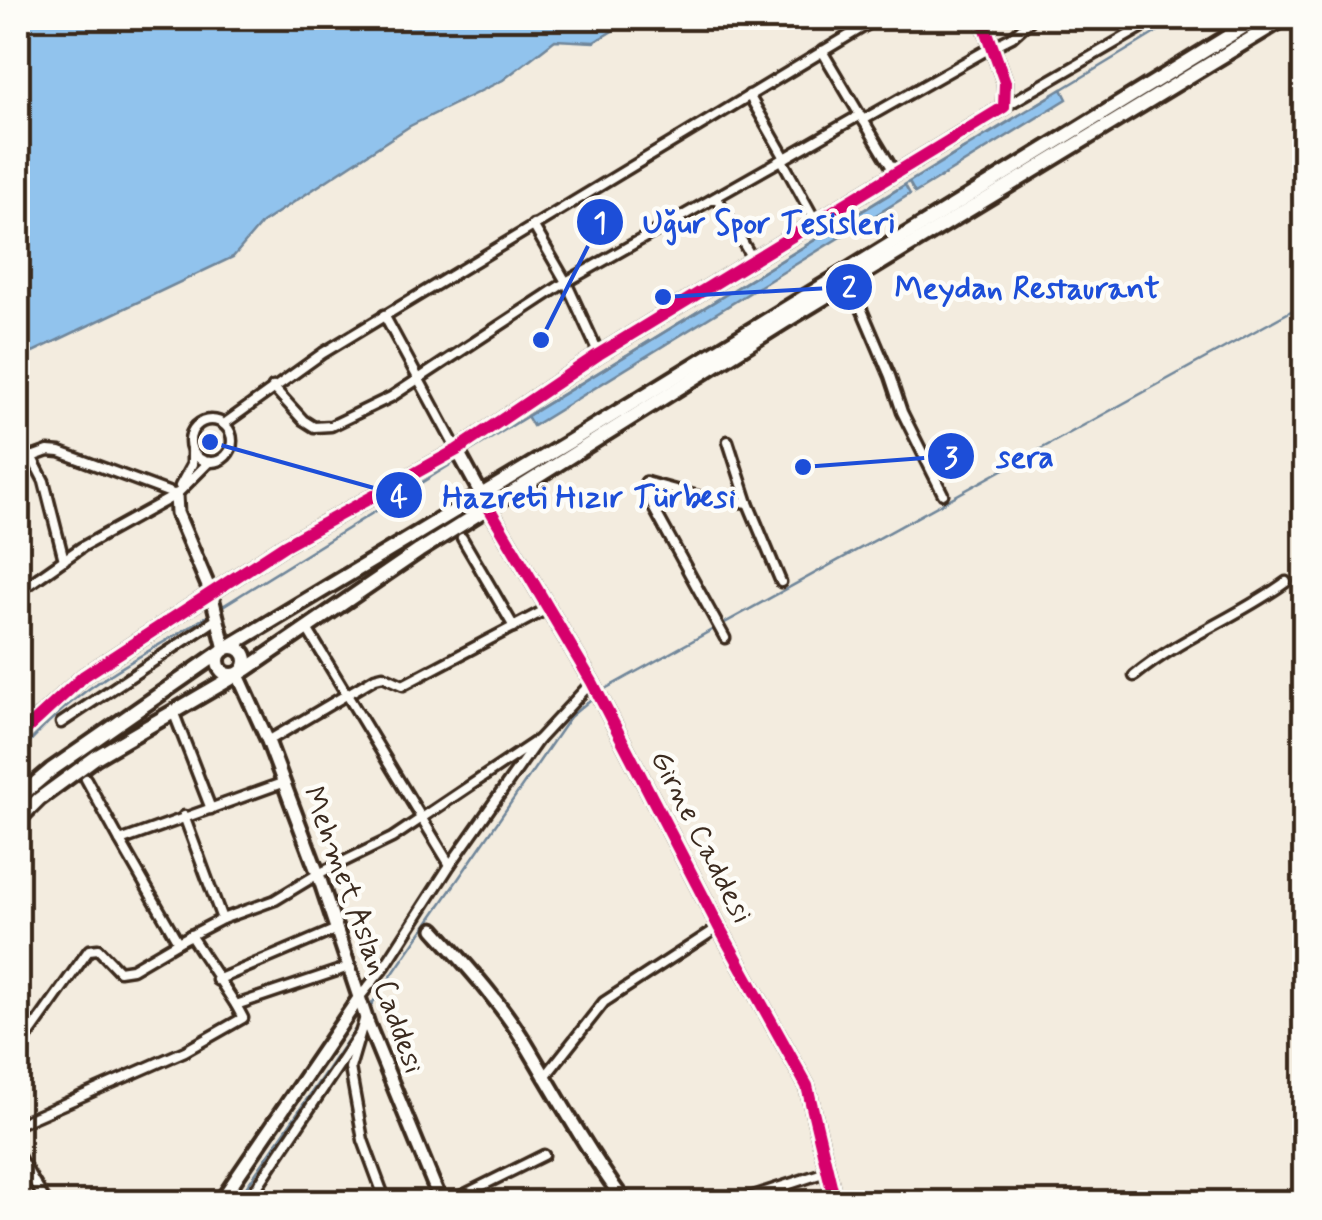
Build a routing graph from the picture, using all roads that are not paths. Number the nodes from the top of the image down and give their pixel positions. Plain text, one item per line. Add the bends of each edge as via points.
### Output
1 (878, 18) edge
2 (982, 18) edge
3 (1032, 18) edge
4 (1158, 18) edge
5 (1258, 18) edge
6 (1285, 18) edge
7 (992, 47) junction
8 (822, 51) junction
9 (748, 95) junction
10 (1004, 107) junction
11 (861, 117) junction
12 (783, 159) junction
13 (895, 174) junction
14 (717, 198) junction
15 (816, 222) junction
16 (533, 226) junction
17 (753, 260) junction
18 (566, 282) junction
19 (850, 282) junction
20 (384, 315) junction
21 (599, 354) junction
22 (418, 378) junction
23 (273, 388) junction
24 (224, 424) junction
25 (728, 441) dead end
26 (457, 450) junction
27 (192, 451) junction
28 (30, 456) junction
29 (18, 462) edge
30 (209, 462) junction
31 (481, 494) junction
32 (943, 494) dead end
33 (176, 495) junction
34 (748, 503) junction
35 (489, 508) junction
36 (462, 538) dead end
37 (64, 560) junction
38 (781, 582) dead end
39 (1286, 582) dead end
40 (18, 592) edge
41 (211, 593) junction
42 (547, 610) junction
43 (218, 620) junction
44 (514, 626) junction
45 (306, 627) junction
46 (724, 638) dead end
47 (225, 649) junction
48 (238, 675) junction
49 (1134, 676) dead end
50 (592, 682) junction
51 (344, 695) junction
52 (172, 710) junction
53 (61, 724) dead end
54 (18, 736) edge
55 (538, 740) junction
56 (268, 741) junction
57 (86, 779) dead end
58 (282, 783) junction
59 (18, 798) edge
60 (210, 809) junction
61 (184, 816) junction
62 (419, 817) junction
63 (18, 820) edge
64 (120, 841) junction
65 (450, 865) junction
66 (318, 874) junction
67 (222, 920) junction
68 (718, 927) junction
69 (337, 929) junction
70 (434, 929) dead end
71 (190, 935) junction
72 (178, 942) junction
73 (350, 966) junction
74 (217, 980) junction
75 (359, 998) junction
76 (236, 1006) junction
77 (366, 1013) junction
78 (359, 1035) junction
79 (18, 1050) edge
80 (544, 1078) junction
81 (18, 1124) edge
82 (18, 1155) edge
83 (544, 1155) dead end
84 (826, 1172) junction
85 (46, 1202) edge
86 (220, 1202) edge
87 (247, 1202) edge
88 (386, 1202) edge
89 (441, 1202) edge
90 (449, 1202) edge
91 (624, 1202) edge
92 (735, 1202) edge
93 (835, 1202) edge

1 - 8 street
2 - 7 street
3 - 7 street
4 - 10 street
5 - 31 main road
6 - 19 main road
7 - 10 street via 1005,82
7 - 11 street
8 - 9 street
8 - 11 street
9 - 12 street
9 - 16 street
10 - 13 street
11 - 12 street
11 - 13 street
12 - 14 street
12 - 15 street
13 - 15 street
14 - 17 street
14 - 18 street
15 - 17 street
16 - 18 street
16 - 20 street
17 - 21 street
18 - 21 street
18 - 22 street
19 - 32 street
19 - 35 main road
20 - 22 street
20 - 23 street
21 - 26 street
22 - 23 street via 324,428 303,420
22 - 26 street
23 - 24 street
24 - 27 street via 198,424
24 - 30 street via 231,449
25 - 34 street
26 - 31 street
26 - 41 street
27 - 30 street
27 - 33 street
28 - 29 street
28 - 33 street via 60,452
28 - 37 street via 44,480
30 - 33 street
31 - 47 main road
33 - 37 street
33 - 41 street
34 - 38 street
34 - 46 street via 646,482
35 - 42 street, Girne Caddesi
35 - 45 main road
36 - 44 street
37 - 40 street
39 - 49 street
41 - 43 street
41 - 54 street via 84,676
42 - 44 street
42 - 50 street, Girne Caddesi
43 - 47 street
43 - 53 street
44 - 51 street via 403,684 381,676
45 - 48 main road
45 - 51 street
47 - 48 main road via 219,668
47 - 48 main road via 245,655
47 - 59 main road
48 - 52 main road
48 - 56 street, Mehmet Aslan Caddesi
50 - 55 street
50 - 68 street, Girne Caddesi
51 - 56 street
51 - 62 street
52 - 60 street
52 - 63 main road via 82,766
55 - 62 street
55 - 65 street
56 - 58 street, Mehmet Aslan Caddesi
57 - 64 street
58 - 60 street
58 - 66 street, Mehmet Aslan Caddesi
60 - 61 street
61 - 64 street
61 - 67 street
62 - 65 street
62 - 66 street via 392,838
64 - 72 street
65 - 75 street
66 - 67 street
66 - 69 street, Mehmet Aslan Caddesi
67 - 71 street
68 - 80 street via 604,1002
68 - 84 street, Girne Caddesi via 807,1086
69 - 73 street, Mehmet Aslan Caddesi
69 - 74 street
70 - 80 street via 489,992
71 - 72 street
71 - 74 street
72 - 79 street via 132,970 119,971 98,950 89,950
73 - 75 street, Mehmet Aslan Caddesi
73 - 76 street
74 - 76 street
75 - 77 street, Mehmet Aslan Caddesi
75 - 86 street
76 - 81 street via 243,1018 185,1051
77 - 78 street
77 - 89 street, Mehmet Aslan Caddesi
78 - 87 street
78 - 88 street via 350,1068 362,1140
80 - 91 street
82 - 85 street
83 - 90 street
84 - 92 street
84 - 93 street, Girne Caddesi

